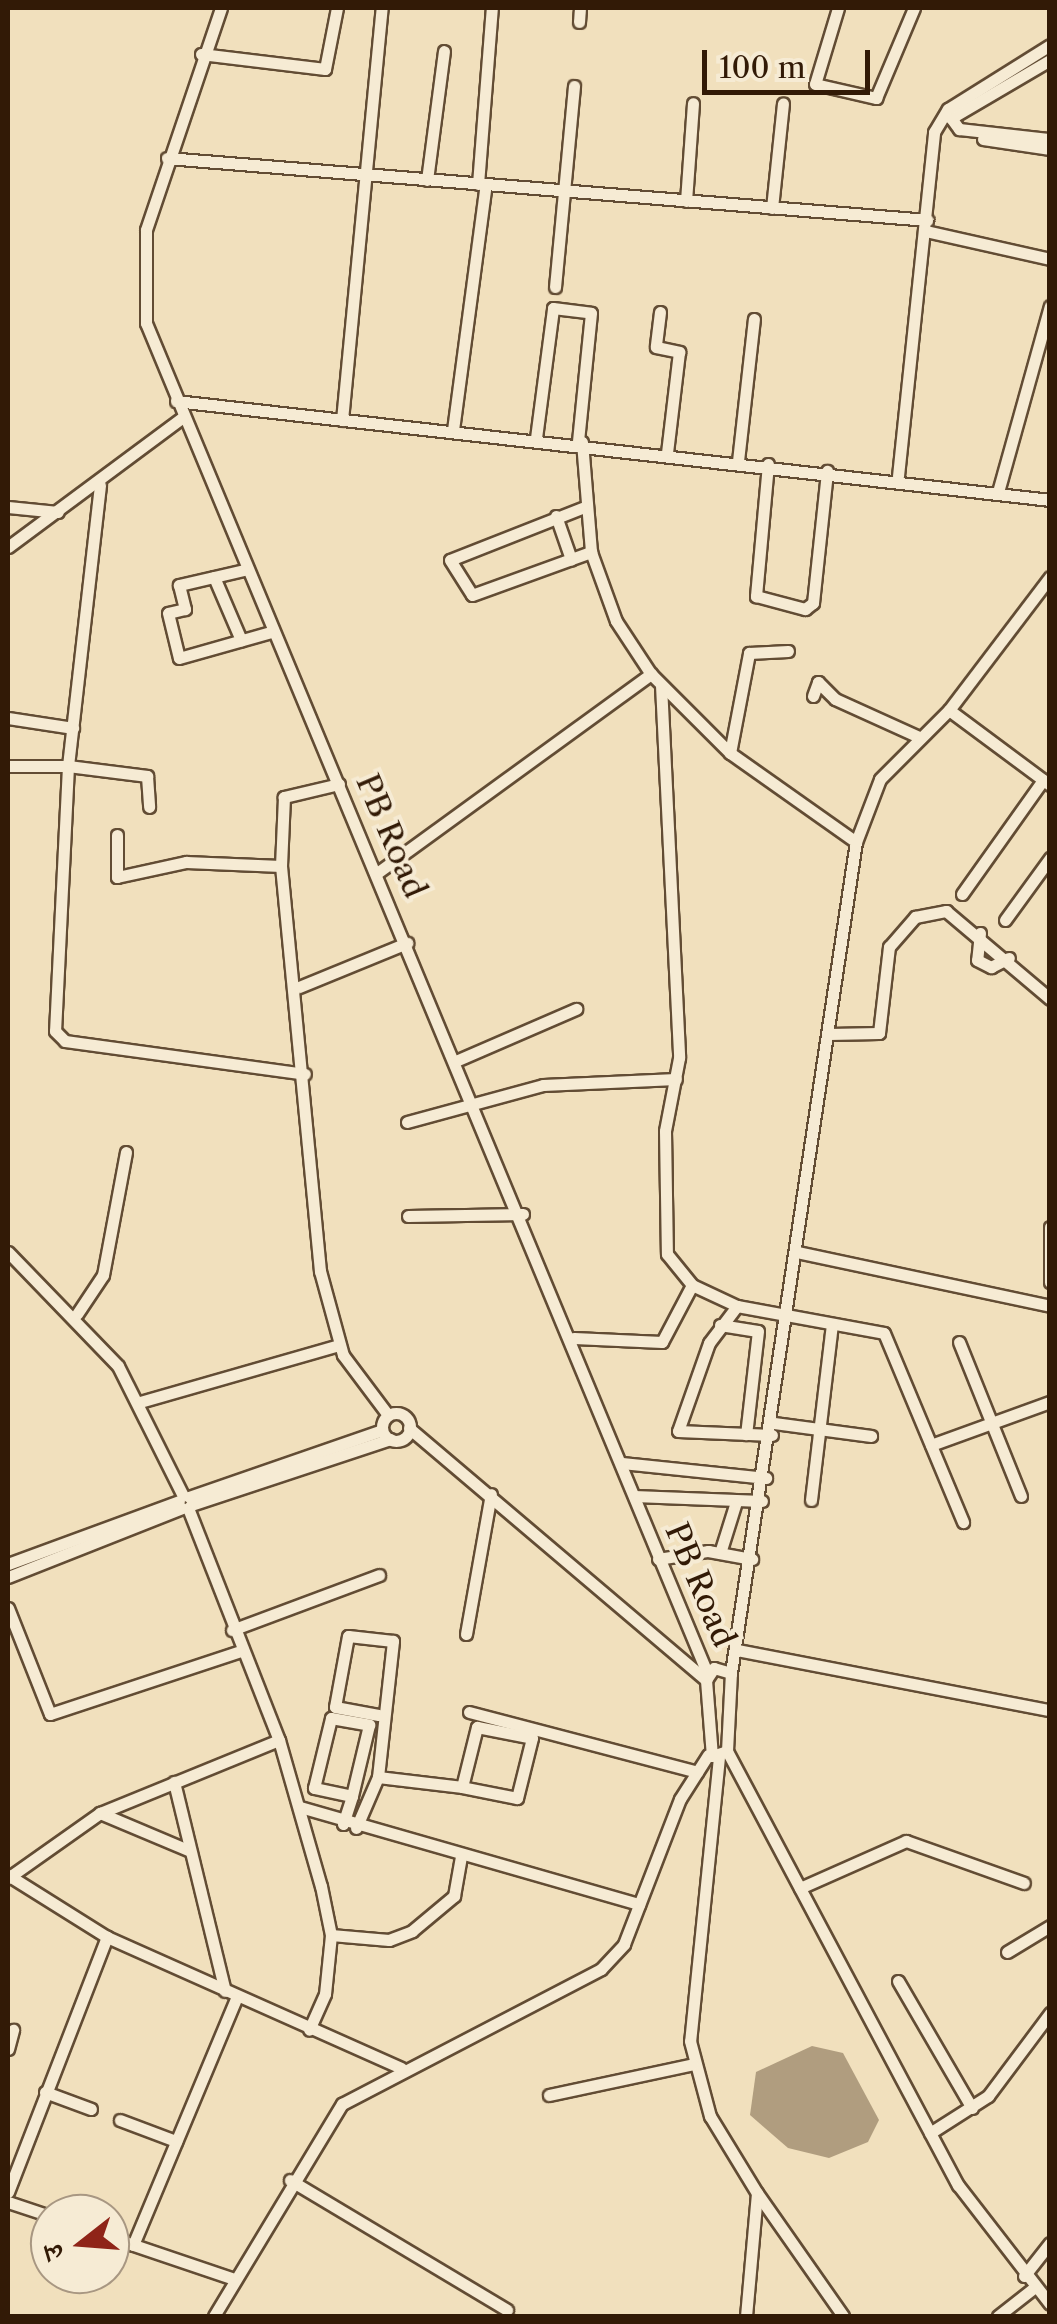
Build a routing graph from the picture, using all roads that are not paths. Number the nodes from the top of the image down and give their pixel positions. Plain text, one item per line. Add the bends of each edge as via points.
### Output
1 (221, 8) edge
2 (337, 8) edge
3 (382, 8) edge
4 (492, 8) edge
5 (580, 8) edge
6 (838, 8) edge
7 (914, 8) edge
8 (579, 22) dead end
9 (1050, 45) edge
10 (444, 51) dead end
11 (202, 54) junction
12 (1050, 60) edge
13 (1029, 65) junction
14 (574, 86) dead end
15 (693, 103) dead end
16 (783, 104) dead end
17 (934, 132) junction
18 (1050, 139) edge
19 (1050, 149) edge
20 (167, 158) junction
21 (364, 174) junction
22 (427, 180) junction
23 (482, 184) junction
24 (565, 191) junction
25 (686, 200) junction
26 (772, 208) junction
27 (926, 226) junction
28 (1050, 259) edge
29 (556, 287) dead end
30 (1050, 306) edge
31 (660, 312) dead end
32 (754, 319) dead end
33 (176, 401) junction
34 (182, 418) junction
35 (342, 420) junction
36 (453, 430) junction
37 (536, 438) junction
38 (580, 442) junction
39 (668, 452) junction
40 (738, 460) junction
41 (768, 464) junction
42 (827, 471) junction
43 (898, 476) junction
44 (100, 485) junction
45 (998, 492) junction
46 (1050, 500) edge
47 (587, 506) junction
48 (8, 507) edge
49 (58, 512) junction
50 (556, 516) junction
51 (8, 547) edge
52 (591, 552) junction
53 (571, 559) junction
54 (244, 570) junction
55 (214, 577) junction
56 (1050, 577) edge
57 (271, 632) junction
58 (242, 640) junction
59 (788, 651) dead end
60 (651, 674) junction
61 (661, 685) junction
62 (814, 696) dead end
63 (949, 710) junction
64 (8, 718) edge
65 (72, 728) junction
66 (921, 738) junction
67 (730, 754) junction
68 (8, 766) edge
69 (68, 766) junction
70 (1046, 783) edge
71 (338, 784) junction
72 (148, 807) dead end
73 (118, 836) dead end
74 (856, 842) junction
75 (1050, 858) edge
76 (281, 866) junction
77 (377, 873) junction
78 (962, 894) dead end
79 (1005, 920) dead end
80 (980, 933) junction
81 (407, 942) junction
82 (1008, 958) junction
83 (299, 987) junction
84 (1050, 999) edge
85 (576, 1009) dead end
86 (829, 1034) junction
87 (458, 1060) junction
88 (305, 1074) junction
89 (676, 1079) junction
90 (476, 1104) junction
91 (407, 1122) dead end
92 (126, 1152) dead end
93 (523, 1214) junction
94 (408, 1216) dead end
95 (1050, 1227) edge
96 (8, 1252) edge
97 (797, 1252) junction
98 (1050, 1282) edge
99 (692, 1286) junction
100 (737, 1306) junction
101 (1050, 1306) edge
102 (77, 1314) junction
103 (788, 1320) junction
104 (832, 1324) junction
105 (720, 1325) junction
106 (574, 1338) junction
107 (959, 1342) dead end
108 (340, 1345) junction
109 (140, 1402) junction
110 (1050, 1402) edge
111 (388, 1415) junction
112 (992, 1423) junction
113 (409, 1428) junction
114 (773, 1429) junction
115 (819, 1429) junction
116 (386, 1434) junction
117 (746, 1434) junction
118 (870, 1436) dead end
119 (932, 1445) junction
120 (622, 1462) junction
121 (766, 1478) junction
122 (491, 1494) junction
123 (634, 1496) junction
124 (1021, 1496) dead end
125 (811, 1500) dead end
126 (762, 1501) junction
127 (736, 1502) junction
128 (185, 1503) junction
129 (962, 1522) dead end
130 (720, 1553) junction
131 (658, 1558) junction
132 (752, 1559) junction
133 (8, 1564) edge
134 (379, 1575) dead end
135 (8, 1577) edge
136 (8, 1608) edge
137 (232, 1630) junction
138 (466, 1634) dead end
139 (240, 1650) junction
140 (737, 1650) junction
141 (731, 1673) junction
142 (707, 1677) junction
143 (1050, 1710) edge
144 (469, 1712) dead end
145 (378, 1714) junction
146 (279, 1740) junction
147 (718, 1754) junction
148 (696, 1772) junction
149 (378, 1777) junction
150 (174, 1782) junction
151 (462, 1787) junction
152 (352, 1796) junction
153 (300, 1807) junction
154 (100, 1813) junction
155 (350, 1826) junction
156 (188, 1850) junction
157 (461, 1858) junction
158 (8, 1876) edge
159 (1024, 1884) dead end
160 (800, 1888) junction
161 (639, 1904) junction
162 (1050, 1926) edge
163 (331, 1935) junction
164 (107, 1937) junction
165 (1007, 1952) dead end
166 (898, 1981) dead end
167 (231, 1993) junction
168 (1050, 2012) edge
169 (13, 2030) dead end
170 (309, 2030) junction
171 (8, 2048) edge
172 (693, 2064) junction
173 (401, 2068) junction
174 (45, 2092) junction
175 (549, 2095) dead end
176 (972, 2108) junction
177 (91, 2109) dead end
178 (120, 2120) dead end
179 (930, 2133) junction
180 (176, 2141) junction
181 (290, 2180) junction
182 (8, 2192) edge
183 (757, 2193) junction
184 (1050, 2243) edge
185 (130, 2244) edge
186 (133, 2245) junction
187 (1024, 2276) junction
188 (230, 2278) junction
189 (1035, 2287) junction
190 (1050, 2304) edge
191 (507, 2310) dead end
192 (214, 2316) edge
193 (746, 2316) edge
194 (843, 2316) edge
195 (998, 2316) edge

1 - 11 street, PB Road
2 - 11 street via 325,69
3 - 21 street
4 - 23 street
5 - 8 street
6 - 7 street via 816,84 876,98
9 - 13 street
10 - 22 street
11 - 20 street, PB Road
12 - 13 street
13 - 17 street via 948,110
13 - 18 street via 952,124
14 - 24 street
15 - 25 street
16 - 26 street
17 - 19 street
17 - 27 street
20 - 21 street
20 - 33 street, PB Road via 146,230 146,324
21 - 22 street
21 - 35 street
22 - 23 street
23 - 24 street
23 - 36 street
24 - 25 street
24 - 29 street
25 - 26 street
26 - 27 street
27 - 28 street
27 - 43 street
30 - 45 street
31 - 39 street via 656,348 679,352
32 - 40 street
33 - 34 street, PB Road
33 - 35 street
34 - 44 street
34 - 54 street, PB Road
35 - 36 street
36 - 37 street
37 - 38 street
37 - 38 street via 553,308 590,313
38 - 39 street
38 - 47 street
39 - 40 street
40 - 41 street
41 - 42 street
41 - 42 street via 756,596 805,609 814,603
42 - 43 street
43 - 45 street
44 - 49 street
44 - 65 street
45 - 46 street
47 - 50 street
47 - 52 street
48 - 49 street
49 - 51 street
50 - 53 street
50 - 53 street via 450,560 472,595
52 - 53 street
52 - 60 street via 616,621
54 - 55 street
54 - 57 street, PB Road
55 - 58 street
55 - 58 street via 179,585 186,609 168,613 180,658
56 - 63 street
57 - 58 street
57 - 71 street, PB Road
59 - 67 street via 749,652
60 - 61 street
60 - 77 street
61 - 67 street
61 - 89 street
62 - 66 street via 818,682 835,699
63 - 66 street
63 - 70 street
64 - 65 street
65 - 69 street
66 - 74 street via 880,779
67 - 74 street
68 - 69 street
69 - 72 street via 146,776
69 - 88 street via 55,1031 65,1041
70 - 78 street
71 - 76 street via 284,797
71 - 77 street, PB Road
73 - 76 street via 117,877 186,862
74 - 86 street
75 - 79 street
76 - 83 street
77 - 81 street, PB Road
80 - 82 street
80 - 82 street via 976,960 991,967
80 - 86 street via 946,912 915,917 889,948 879,1033
81 - 83 street
81 - 87 street, PB Road
82 - 84 street
83 - 88 street
85 - 87 street
86 - 97 street
87 - 90 street, PB Road
88 - 108 street via 310,1212
89 - 90 street via 542,1085
89 - 99 street via 665,1132 667,1254
90 - 91 street
90 - 93 street, PB Road
92 - 102 street via 103,1275
93 - 94 street
93 - 106 street, PB Road
95 - 98 street
96 - 102 street
97 - 101 street
97 - 103 street
99 - 100 street
99 - 106 street via 660,1342
100 - 103 street
100 - 105 street
102 - 109 street
103 - 104 street
103 - 114 street
104 - 115 street
104 - 119 street via 884,1333
105 - 117 street via 758,1331
105 - 117 street via 678,1431
106 - 120 street, PB Road
107 - 112 street
108 - 109 street
108 - 111 street
109 - 128 street
110 - 112 street
111 - 113 street via 404,1416
111 - 116 street
112 - 119 street
112 - 124 street
113 - 116 street
113 - 122 street
114 - 115 street
114 - 117 street
114 - 121 street
115 - 118 street
115 - 125 street
116 - 128 street
119 - 129 street
120 - 121 street
120 - 123 street, PB Road
121 - 126 street
122 - 138 street
122 - 142 street
123 - 127 street
123 - 131 street, PB Road
126 - 127 street
126 - 132 street
127 - 130 street
128 - 133 street
128 - 135 street
128 - 137 street
130 - 131 street
130 - 132 street
131 - 142 street, PB Road
132 - 140 street
134 - 137 street
136 - 139 street via 50,1714
137 - 139 street
139 - 146 street
140 - 141 street
140 - 143 street
141 - 142 street
141 - 147 street
142 - 147 street
144 - 148 street
145 - 145 street via 393,1640 348,1636 335,1707
145 - 149 street
146 - 150 street
146 - 153 street
147 - 148 street
147 - 160 street
147 - 172 street via 689,2009
148 - 161 street
149 - 151 street
149 - 155 street
150 - 154 street
150 - 156 street
151 - 151 street via 477,1727 532,1738 517,1798
152 - 152 street via 369,1724 331,1718 314,1788
152 - 155 street
153 - 155 street
153 - 163 street
154 - 156 street
154 - 158 street
155 - 157 street
156 - 167 street
157 - 161 street
157 - 163 street via 454,1896 412,1931 389,1940
158 - 164 street
159 - 160 street via 906,1841
160 - 179 street
161 - 173 street via 602,1969
162 - 165 street
163 - 170 street via 324,1994
164 - 167 street
164 - 174 street
166 - 176 street
167 - 170 street
167 - 180 street
168 - 176 street
169 - 171 street
170 - 173 street
172 - 175 street
172 - 183 street via 710,2116
173 - 181 street via 342,2104
174 - 177 street
174 - 182 street
176 - 179 street
178 - 180 street
179 - 187 street
180 - 186 street
181 - 188 street
181 - 191 street
183 - 193 street
183 - 194 street
184 - 187 street
185 - 186 street
186 - 188 street
187 - 189 street
188 - 192 street
189 - 190 street
189 - 195 street

